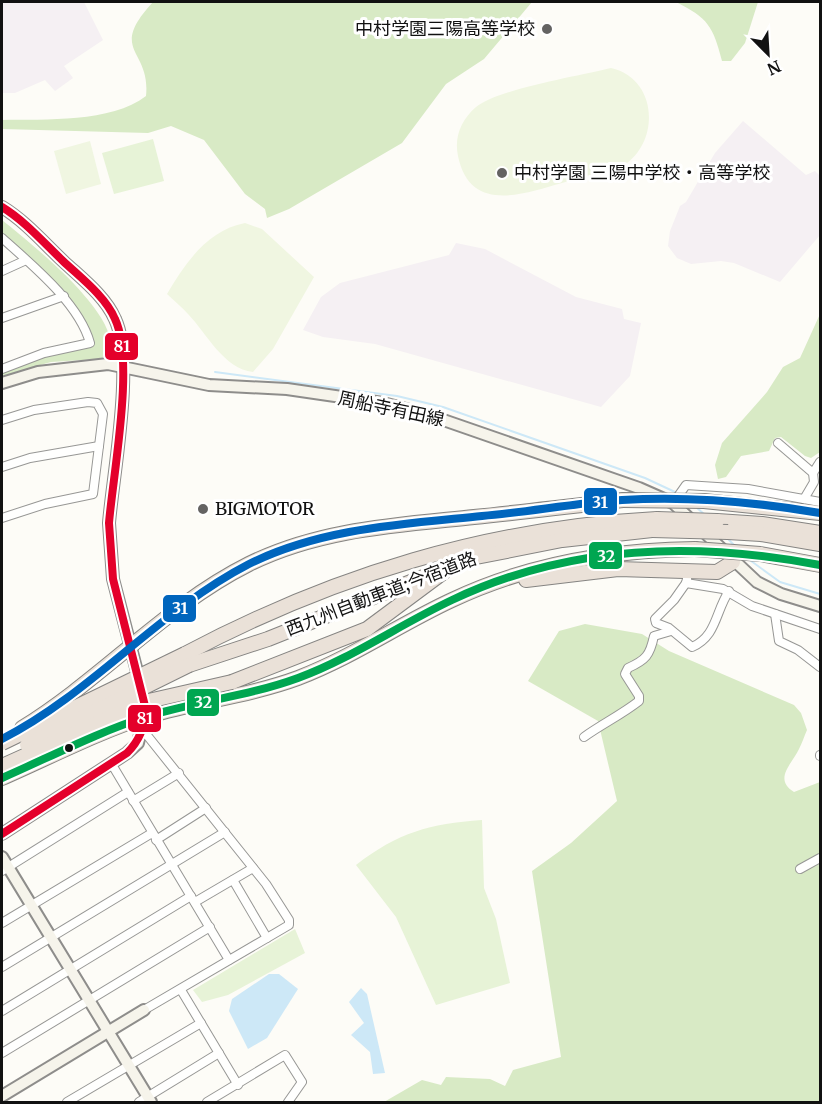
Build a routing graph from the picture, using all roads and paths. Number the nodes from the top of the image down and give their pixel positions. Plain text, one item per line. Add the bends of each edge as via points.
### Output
1 (2, 207) edge
2 (2, 238) edge
3 (24, 261) junction
4 (2, 271) edge
5 (64, 296) junction
6 (2, 318) edge
7 (124, 368) junction
8 (2, 369) edge
9 (2, 383) edge
10 (2, 420) edge
11 (778, 443) dead end
12 (99, 446) junction
13 (820, 462) edge
14 (2, 467) edge
15 (813, 473) junction
16 (804, 499) junction
17 (820, 502) edge
18 (673, 503) junction
19 (820, 513) edge
20 (2, 518) edge
21 (614, 533) junction
22 (820, 533) edge
23 (820, 544) edge
24 (544, 551) dead end
25 (471, 558) junction
26 (733, 562) junction
27 (820, 565) edge
28 (687, 577) junction
29 (432, 588) dead end
30 (729, 591) junction
31 (412, 597) junction
32 (820, 606) edge
33 (775, 614) junction
34 (820, 629) edge
35 (671, 631) junction
36 (130, 646) junction
37 (362, 649) junction
38 (187, 659) junction
39 (820, 667) edge
40 (144, 723) junction
41 (584, 737) dead end
42 (2, 741) edge
43 (2, 757) edge
44 (111, 763) junction
45 (2, 766) edge
46 (179, 773) junction
47 (2, 778) edge
48 (128, 792) junction
49 (133, 801) junction
50 (206, 808) junction
51 (225, 832) junction
52 (2, 834) edge
53 (154, 836) junction
54 (2, 856) edge
55 (820, 858) edge
56 (172, 864) junction
57 (253, 868) junction
58 (5, 869) edge
59 (800, 869) dead end
60 (233, 880) junction
61 (193, 899) junction
62 (31, 906) junction
63 (2, 923) edge
64 (210, 927) junction
65 (51, 938) junction
66 (267, 938) junction
67 (229, 960) junction
68 (2, 967) edge
69 (70, 969) junction
70 (181, 990) junction
71 (89, 1001) junction
72 (2, 1011) edge
73 (144, 1011) joint
74 (201, 1023) junction
75 (109, 1033) junction
76 (2, 1053) edge
77 (219, 1053) junction
78 (129, 1066) junction
79 (238, 1085) junction
80 (2, 1096) edge
81 (146, 1101) edge
82 (67, 1102) edge
83 (207, 1102) edge
84 (288, 1102) edge

1 - 7 street via 105,303 120,330
2 - 3 street
3 - 4 street
3 - 5 street
5 - 6 street
5 - 8 street via 79,316 90,343 44,352
7 - 9 street, 周船寺有田線 via 108,364 57,369
7 - 18 street, 周船寺有田線 via 209,385 287,389 342,397 429,415
7 - 36 street via 109,523 113,579
10 - 12 street via 34,410 97,403 103,414
11 - 15 street
12 - 14 street
12 - 20 street via 93,494
13 - 15 street
15 - 16 street via 814,482
16 - 17 street
16 - 18 street via 748,489 686,485
18 - 26 street, 周船寺有田線
19 - 36 highway, bridge via 704,501 623,500 350,531 250,564 195,595
21 - 23 highway, 西九州自動車道;今宿道路, bridge via 728,532
21 - 24 highway
21 - 25 highway, 西九州自動車道;今宿道路
22 - 38 highway, 西九州自動車道;今宿道路, bridge via 762,524 657,519 561,528 364,573 244,622
25 - 31 highway via 439,574
25 - 38 highway, 西九州自動車道;今宿道路 via 268,639
26 - 28 highway via 717,572
26 - 32 street, 周船寺有田線 via 765,586
27 - 37 highway, bridge via 760,554 695,549 574,560 498,581 450,600
28 - 30 street
28 - 35 street via 674,600 655,619
28 - 37 highway via 618,570 527,579 474,595
29 - 31 highway
30 - 33 street via 752,606
30 - 35 street via 712,631 703,642 692,647
31 - 45 highway, bridge via 367,629 232,682 144,702
33 - 34 street
33 - 39 street via 779,641
35 - 41 street via 654,636 645,660 628,668 625,674 639,701
36 - 40 street
36 - 42 highway via 49,711
37 - 40 highway via 272,687
38 - 42 highway, 西九州自動車道;今宿道路, bridge
38 - 43 highway, 西九州自動車道;今宿道路, bridge
40 - 44 street via 138,743
40 - 46 street
40 - 47 highway
44 - 48 street
44 - 52 street
46 - 49 street
46 - 50 street
48 - 49 street
48 - 58 street
49 - 53 street
50 - 51 street
50 - 53 street
51 - 56 street
51 - 57 street
53 - 56 street
53 - 62 street
54 - 58 street
55 - 59 street
56 - 61 street
56 - 65 street
57 - 60 street
57 - 66 street via 289,920 289,925
58 - 62 street
60 - 61 street
60 - 66 street
61 - 64 street
61 - 69 street
62 - 63 street
62 - 65 street
64 - 67 street
64 - 71 street
65 - 68 street
65 - 69 street
66 - 67 street
67 - 70 street
69 - 71 street
69 - 72 street
70 - 73 street
70 - 74 street
71 - 75 street
71 - 76 street
73 - 75 street
74 - 77 street
74 - 78 street
75 - 78 street
75 - 80 street
77 - 79 street
77 - 81 street
78 - 81 street
78 - 82 street
79 - 83 street
79 - 84 street via 285,1055 302,1082

